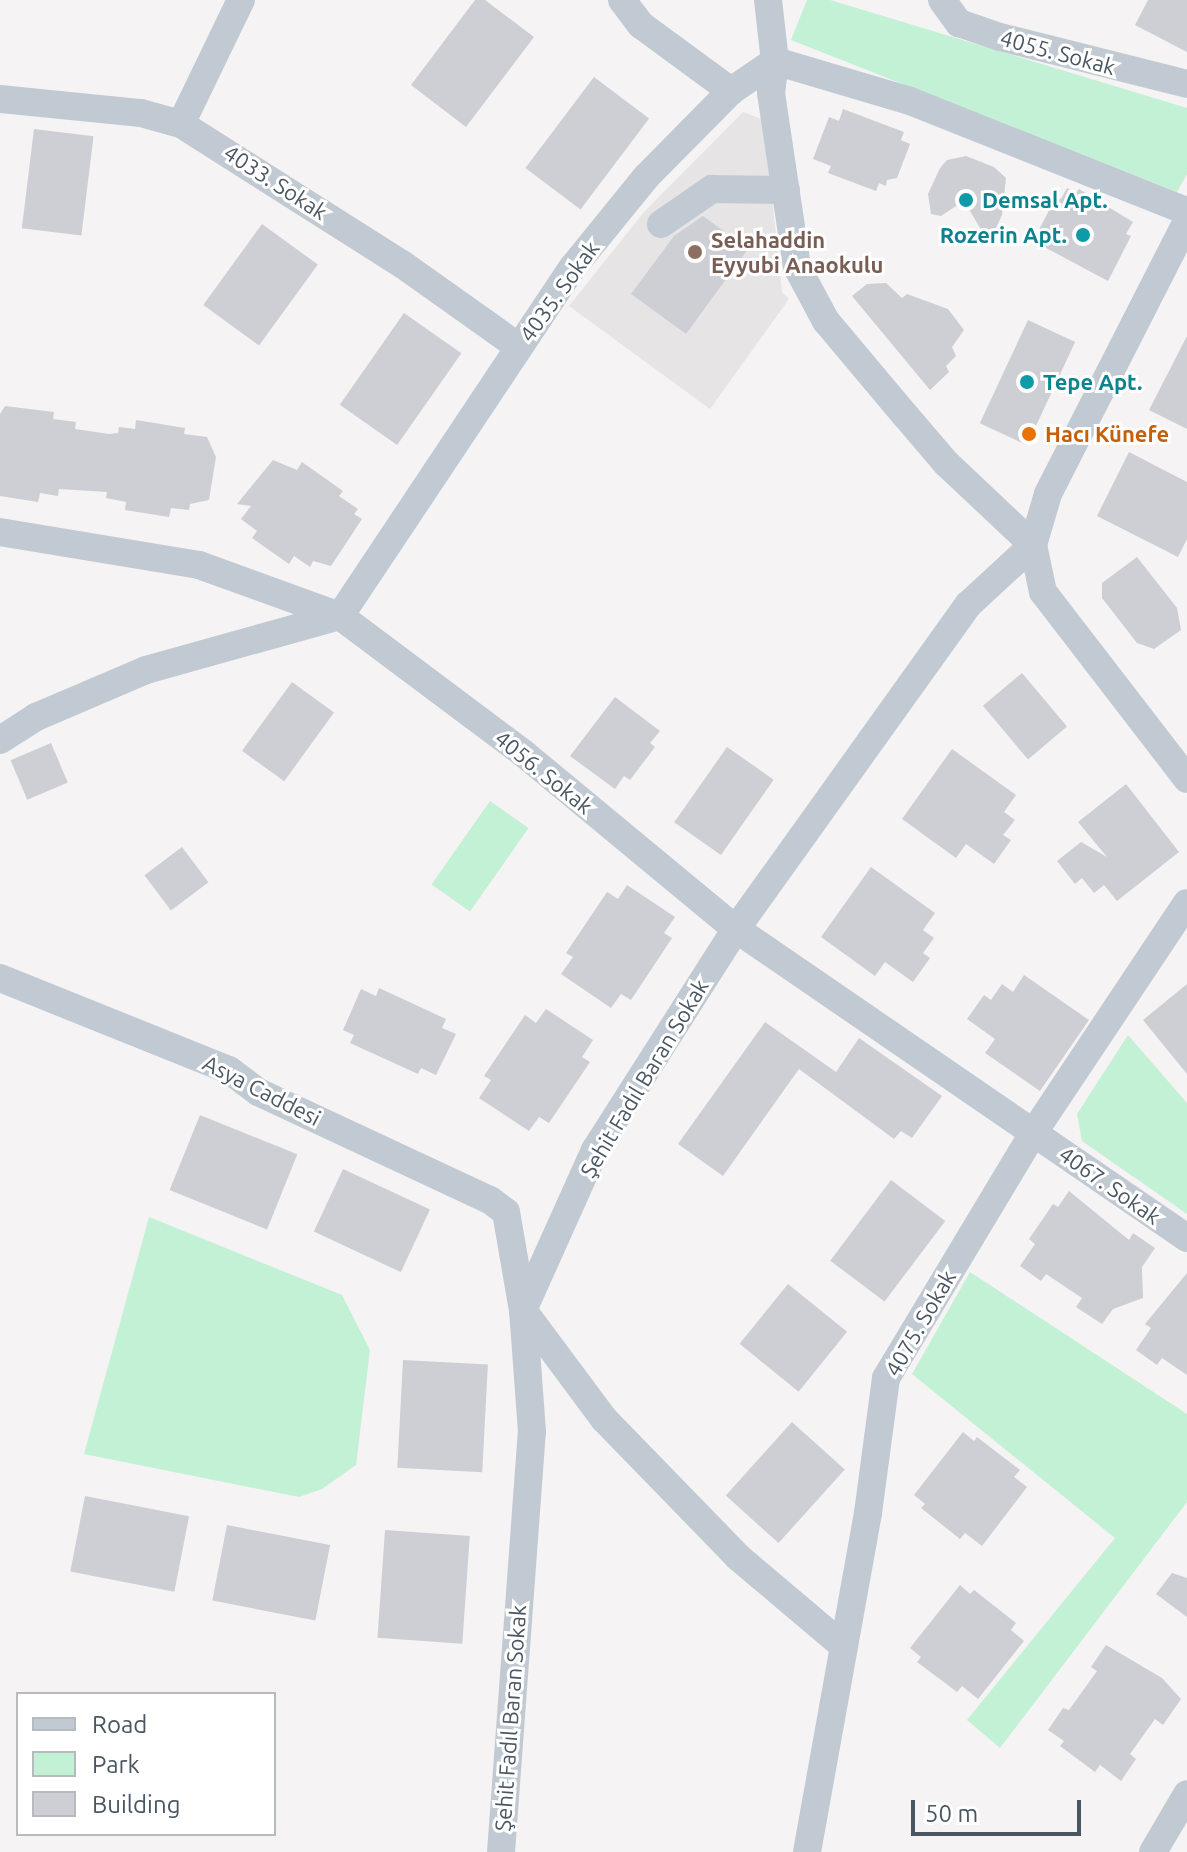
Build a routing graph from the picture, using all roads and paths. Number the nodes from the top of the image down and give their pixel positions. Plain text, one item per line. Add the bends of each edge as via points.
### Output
1 (241, 0) edge
2 (622, 0) edge
3 (768, 0) edge
4 (942, 0) edge
5 (775, 61) junction
6 (1187, 84) edge
7 (731, 91) junction
8 (0, 99) edge
9 (181, 124) junction
10 (786, 190) junction
11 (1187, 211) edge
12 (1187, 221) edge
13 (661, 224) dead end
14 (519, 347) junction
15 (0, 532) edge
16 (1033, 545) junction
17 (340, 616) junction
18 (0, 740) edge
19 (1187, 779) edge
20 (1187, 903) edge
21 (736, 929) junction
22 (0, 978) edge
23 (1034, 1132) junction
24 (1187, 1238) edge
25 (523, 1310) junction
26 (841, 1644) junction
27 (1187, 1794) edge
28 (501, 1852) edge
29 (807, 1852) edge
30 (1153, 1852) edge

1 - 9 street
2 - 7 street via 641,25
3 - 5 street
4 - 6 street, 4055. Sokak via 959,23
5 - 7 street, 4035. Sokak
5 - 10 street via 771,93
5 - 11 street via 910,101
7 - 14 street, 4035. Sokak via 647,176 573,267
8 - 9 street, 4033. Sokak via 141,113
9 - 14 street, 4033. Sokak via 350,230
10 - 13 street via 712,189
10 - 16 street via 797,267 826,321 946,463
12 - 16 street via 1048,494
14 - 17 street, 4035. Sokak
15 - 17 street, 4056. Sokak via 199,565
16 - 19 street via 1043,592
16 - 21 street, Şehit Fadıl Baran Sokak via 969,604
17 - 18 street via 146,670 36,717
17 - 21 street, 4056. Sokak via 523,753
20 - 23 street, 4075. Sokak
21 - 23 street, 4056. Sokak
21 - 25 street, Şehit Fadıl Baran Sokak via 595,1150
22 - 25 street, Asya Caddesi via 229,1070 258,1092 490,1200 511,1223
23 - 24 street, 4067. Sokak
23 - 26 street, 4075. Sokak via 886,1378 868,1513
25 - 26 street via 604,1419 738,1557
25 - 28 street, Şehit Fadıl Baran Sokak via 532,1432
26 - 29 street, 4075. Sokak
27 - 30 street

